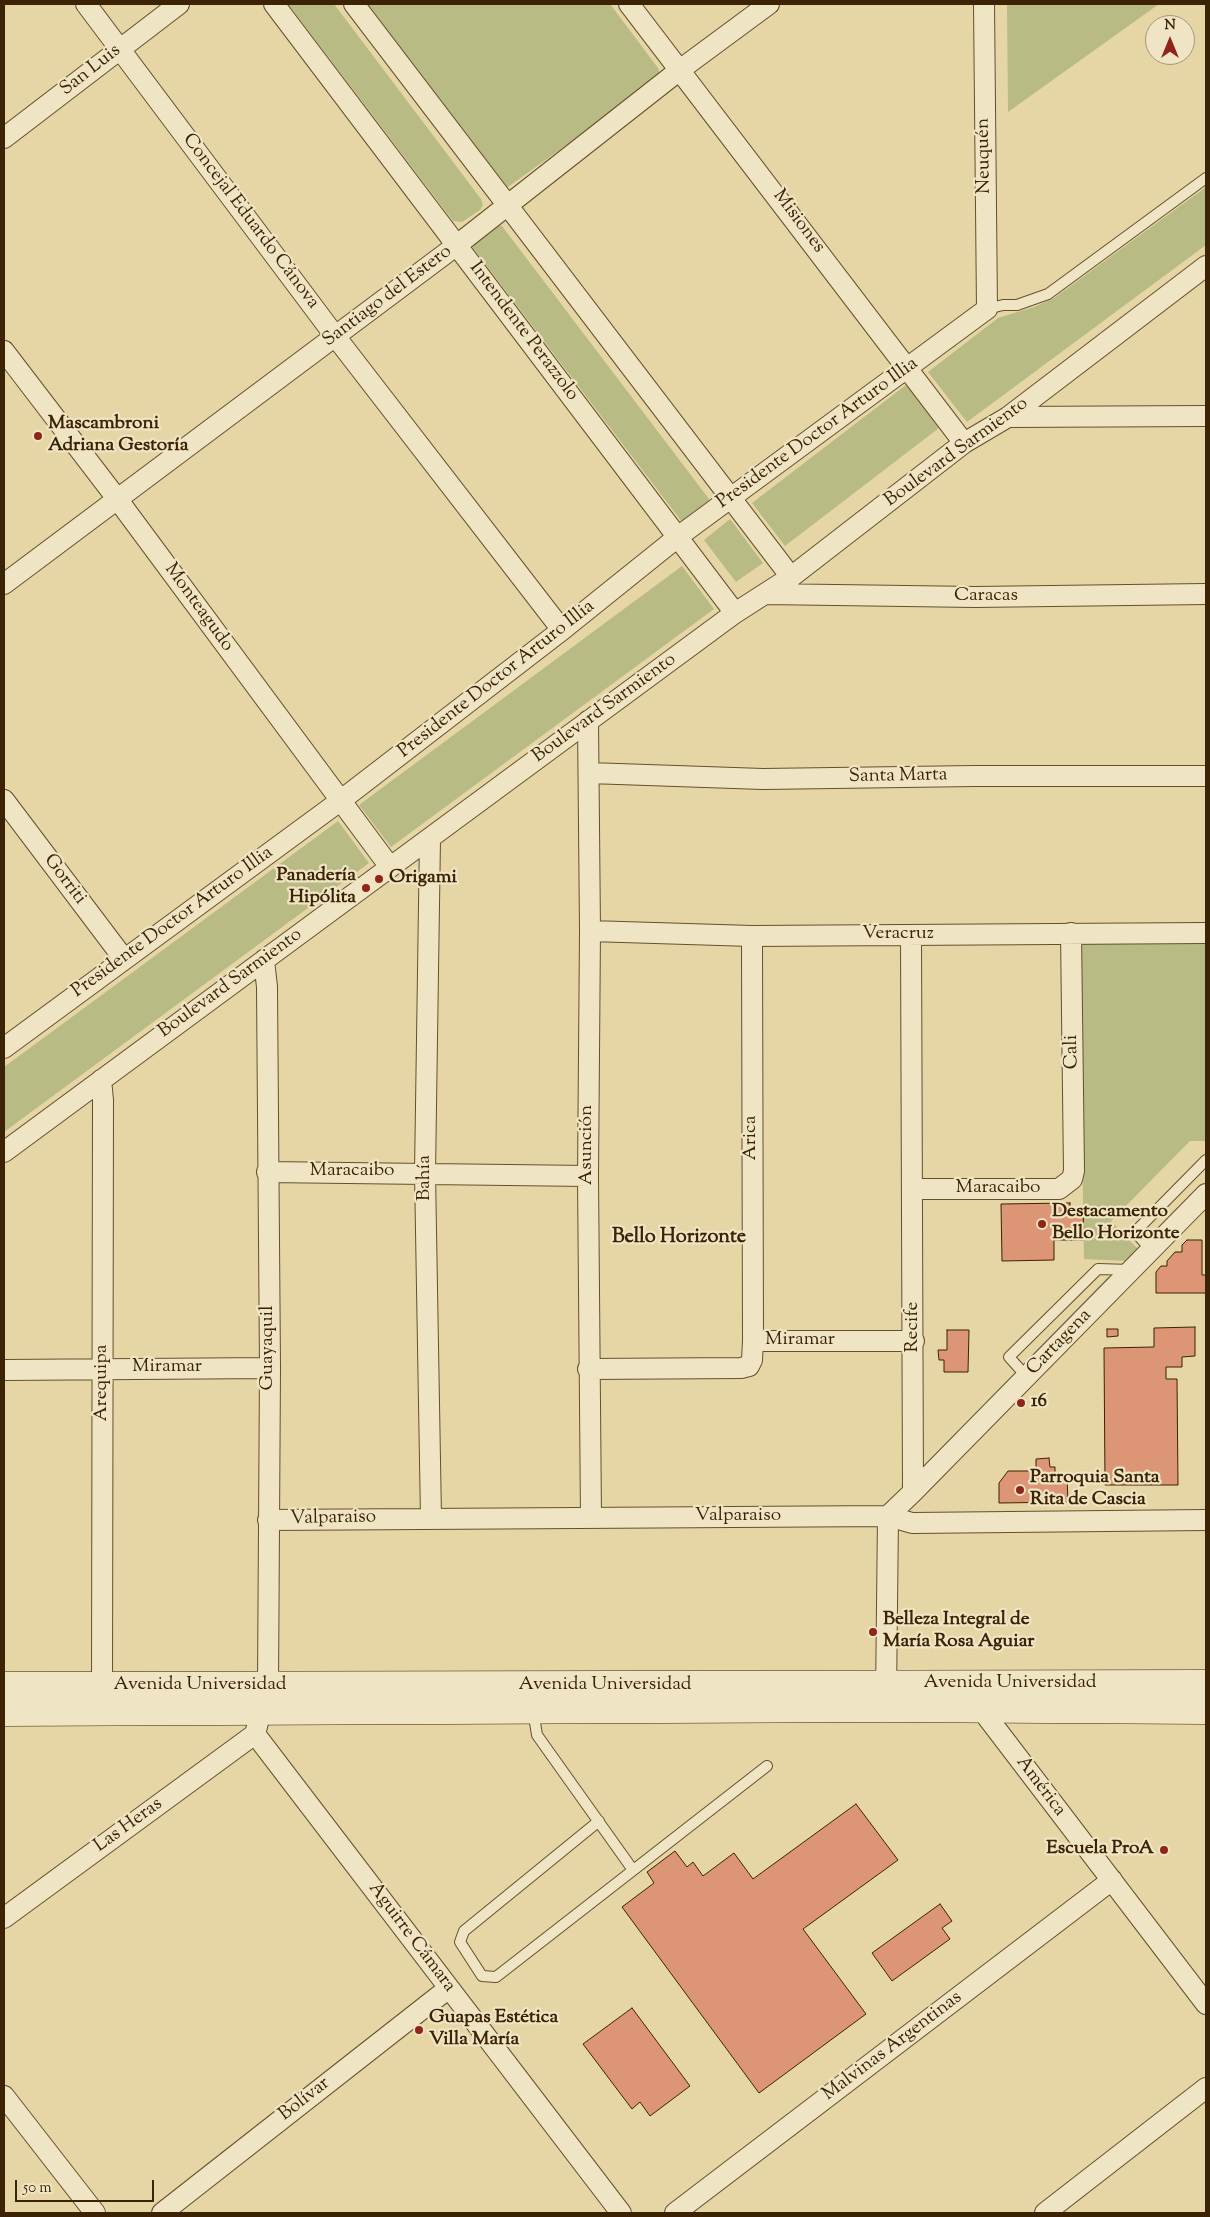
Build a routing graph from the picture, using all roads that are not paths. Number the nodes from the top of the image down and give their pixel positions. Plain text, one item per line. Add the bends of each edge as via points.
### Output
1 (86, 4) edge
2 (180, 4) edge
3 (274, 4) edge
4 (354, 4) edge
5 (629, 4) edge
6 (769, 4) edge
7 (984, 4) edge
8 (120, 48) junction
9 (681, 69) junction
10 (4, 138) edge
11 (1206, 178) edge
12 (507, 207) junction
13 (457, 245) junction
14 (1206, 266) edge
15 (987, 309) junction
16 (336, 336) junction
17 (4, 351) edge
18 (909, 368) junction
19 (1206, 416) edge
20 (1008, 417) junction
21 (964, 443) junction
22 (730, 499) junction
23 (118, 500) junction
24 (679, 536) junction
25 (791, 577) junction
26 (4, 584) edge
27 (765, 594) junction
28 (1206, 594) edge
29 (735, 613) junction
30 (562, 630) junction
31 (588, 721) junction
32 (589, 773) junction
33 (1206, 776) edge
34 (4, 800) edge
35 (340, 800) junction
36 (430, 838) junction
37 (390, 867) junction
38 (590, 931) junction
39 (1071, 933) junction
40 (1206, 933) edge
41 (911, 935) junction
42 (752, 936) junction
43 (124, 959) junction
44 (264, 960) junction
45 (4, 1048) edge
46 (100, 1080) junction
47 (4, 1152) edge
48 (1206, 1160) edge
49 (1074, 1171) joint
50 (267, 1172) junction
51 (425, 1173) junction
52 (588, 1176) junction
53 (913, 1189) junction
54 (1206, 1194) edge
55 (1151, 1250) junction
56 (753, 1341) junction
57 (914, 1341) junction
58 (103, 1368) junction
59 (270, 1368) junction
60 (588, 1369) junction
61 (4, 1370) edge
62 (913, 1492) junction
63 (888, 1516) junction
64 (431, 1518) junction
65 (591, 1518) junction
66 (268, 1520) junction
67 (1206, 1520) edge
68 (1206, 1684) edge
69 (4, 1686) edge
70 (102, 1687) junction
71 (886, 1696) junction
72 (980, 1697) junction
73 (532, 1698) junction
74 (261, 1710) junction
75 (1206, 1710) edge
76 (4, 1712) edge
77 (767, 1766) dead end
78 (598, 1821) junction
79 (633, 1870) junction
80 (1112, 1880) junction
81 (4, 1918) edge
82 (449, 1988) junction
83 (1206, 2004) edge
84 (1206, 2088) edge
85 (4, 2096) edge
86 (95, 2213) edge
87 (162, 2213) edge
88 (621, 2213) edge
89 (674, 2213) edge
90 (1045, 2213) edge

1 - 8 street, Concejal Eduardo Cánova
2 - 8 street, San Luis
3 - 13 street, Intendente Perazzolo
4 - 12 street
5 - 9 street, Misiones
6 - 9 street, Santiago del Estero
7 - 15 street, Neuquén
8 - 10 street, San Luis
8 - 16 street, Concejal Eduardo Cánova
9 - 12 street, Santiago del Estero
9 - 18 street, Misiones
11 - 15 lane via 1048,294 1017,305
12 - 13 street, Santiago del Estero
12 - 22 street
13 - 16 street, Santiago del Estero
13 - 24 street, Intendente Perazzolo
14 - 20 street, Boulevard Sarmiento
15 - 18 street, Presidente Doctor Arturo Illia
16 - 23 street, Santiago del Estero
16 - 30 street, Concejal Eduardo Cánova
17 - 23 street, Monteagudo
18 - 21 street, Misiones
18 - 22 street, Presidente Doctor Arturo Illia
19 - 20 street
20 - 21 street, Boulevard Sarmiento
21 - 25 street, Boulevard Sarmiento
22 - 24 street, Presidente Doctor Arturo Illia
22 - 25 street
23 - 26 street, Santiago del Estero
23 - 35 street, Monteagudo
24 - 29 street, Intendente Perazzolo
24 - 30 street, Presidente Doctor Arturo Illia
25 - 27 street, Boulevard Sarmiento
27 - 28 street, Caracas via 975,597
27 - 29 street, Boulevard Sarmiento
29 - 31 street, Boulevard Sarmiento
30 - 35 street, Presidente Doctor Arturo Illia
31 - 32 street, Asunción
31 - 36 street, Boulevard Sarmiento
32 - 33 street, Santa Marta via 763,779
32 - 38 street, Asunción
34 - 43 street, Gorriti
35 - 37 street, Monteagudo
35 - 43 street, Presidente Doctor Arturo Illia
36 - 37 street, Boulevard Sarmiento
36 - 51 street, Bahía
37 - 44 street, Boulevard Sarmiento
38 - 42 street, Veracruz
38 - 52 street, Asunción
39 - 40 street, Veracruz
39 - 41 street, Veracruz
39 - 49 street, Cali
41 - 42 street, Veracruz
41 - 53 street, Recife
42 - 56 street, Arica
43 - 45 street, Presidente Doctor Arturo Illia
44 - 46 street, Boulevard Sarmiento
44 - 50 street, Guayaquil via 267,987
46 - 47 street, Boulevard Sarmiento
46 - 58 street, Arequipa via 103,1100
48 - 55 lane via 1135,1232
49 - 53 street, Maracaibo via 1072,1179 1059,1189
50 - 51 street, Maracaibo
50 - 59 street, Guayaquil
51 - 52 street, Maracaibo
51 - 64 street, Bahía
52 - 60 street, Asunción
53 - 57 street, Recife
54 - 55 street, Cartagena
55 - 62 street, Cartagena
56 - 57 street, Miramar
56 - 60 street, Miramar via 752,1360 749,1366 741,1368
57 - 62 street, Recife
58 - 59 street, Miramar
58 - 61 street, Miramar
58 - 70 street, Arequipa
59 - 66 street, Guayaquil
60 - 65 street, Asunción
62 - 63 street
63 - 65 street, Valparaiso
63 - 67 street, Valparaiso via 912,1523
63 - 71 street
64 - 65 street, Valparaiso
64 - 66 street, Valparaiso
66 - 74 street, Guayaquil
68 - 72 main road, Avenida Universidad
69 - 70 main road, Avenida Universidad
70 - 74 main road, Avenida Universidad
71 - 72 main road, Avenida Universidad
71 - 73 main road, Avenida Universidad
72 - 75 main road, Avenida Universidad
72 - 80 street, América
73 - 74 main road, Avenida Universidad
73 - 78 lane via 537,1734
74 - 76 main road, Avenida Universidad
74 - 81 street, Las Heras
74 - 82 street, Aguirre Cámara
77 - 79 lane
78 - 79 lane
78 - 79 lane via 464,1932 460,1942 482,1976 496,1977
80 - 83 street, América
80 - 89 street, Malvinas Argentinas
82 - 87 street, Bolívar
82 - 88 street, Aguirre Cámara
84 - 90 street
85 - 86 street

